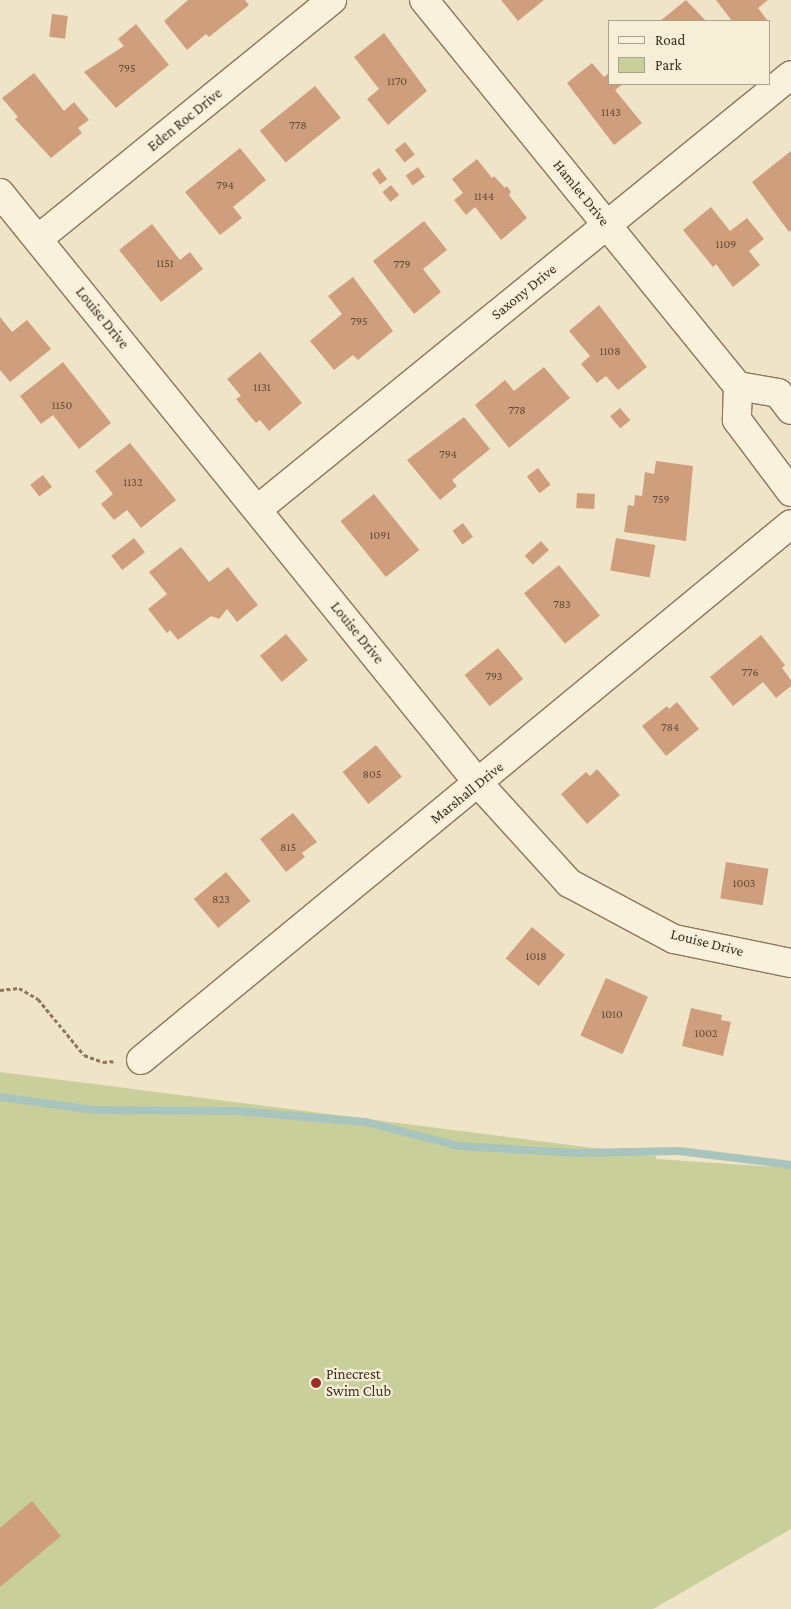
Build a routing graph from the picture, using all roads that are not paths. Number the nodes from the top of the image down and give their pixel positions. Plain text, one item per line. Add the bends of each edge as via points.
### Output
1 (332, 0) edge
2 (424, 0) edge
3 (791, 74) edge
4 (0, 192) edge
5 (607, 224) junction
6 (38, 240) junction
7 (738, 386) junction
8 (791, 410) edge
9 (791, 492) edge
10 (258, 509) junction
11 (791, 524) edge
12 (479, 784) junction
13 (791, 962) edge
14 (141, 1060) road end

1 - 6 street, Eden Roc Drive
2 - 5 street, Hamlet Drive
3 - 5 street, Saxony Drive
4 - 6 street, Louise Drive
5 - 7 street, Hamlet Drive
5 - 10 street, Saxony Drive
6 - 10 street, Louise Drive
7 - 8 street via 778,393
7 - 9 street via 737,420
10 - 12 street, Louise Drive
11 - 12 street, Marshall Drive
12 - 13 street, Louise Drive via 569,883 674,938
12 - 14 street, Marshall Drive

